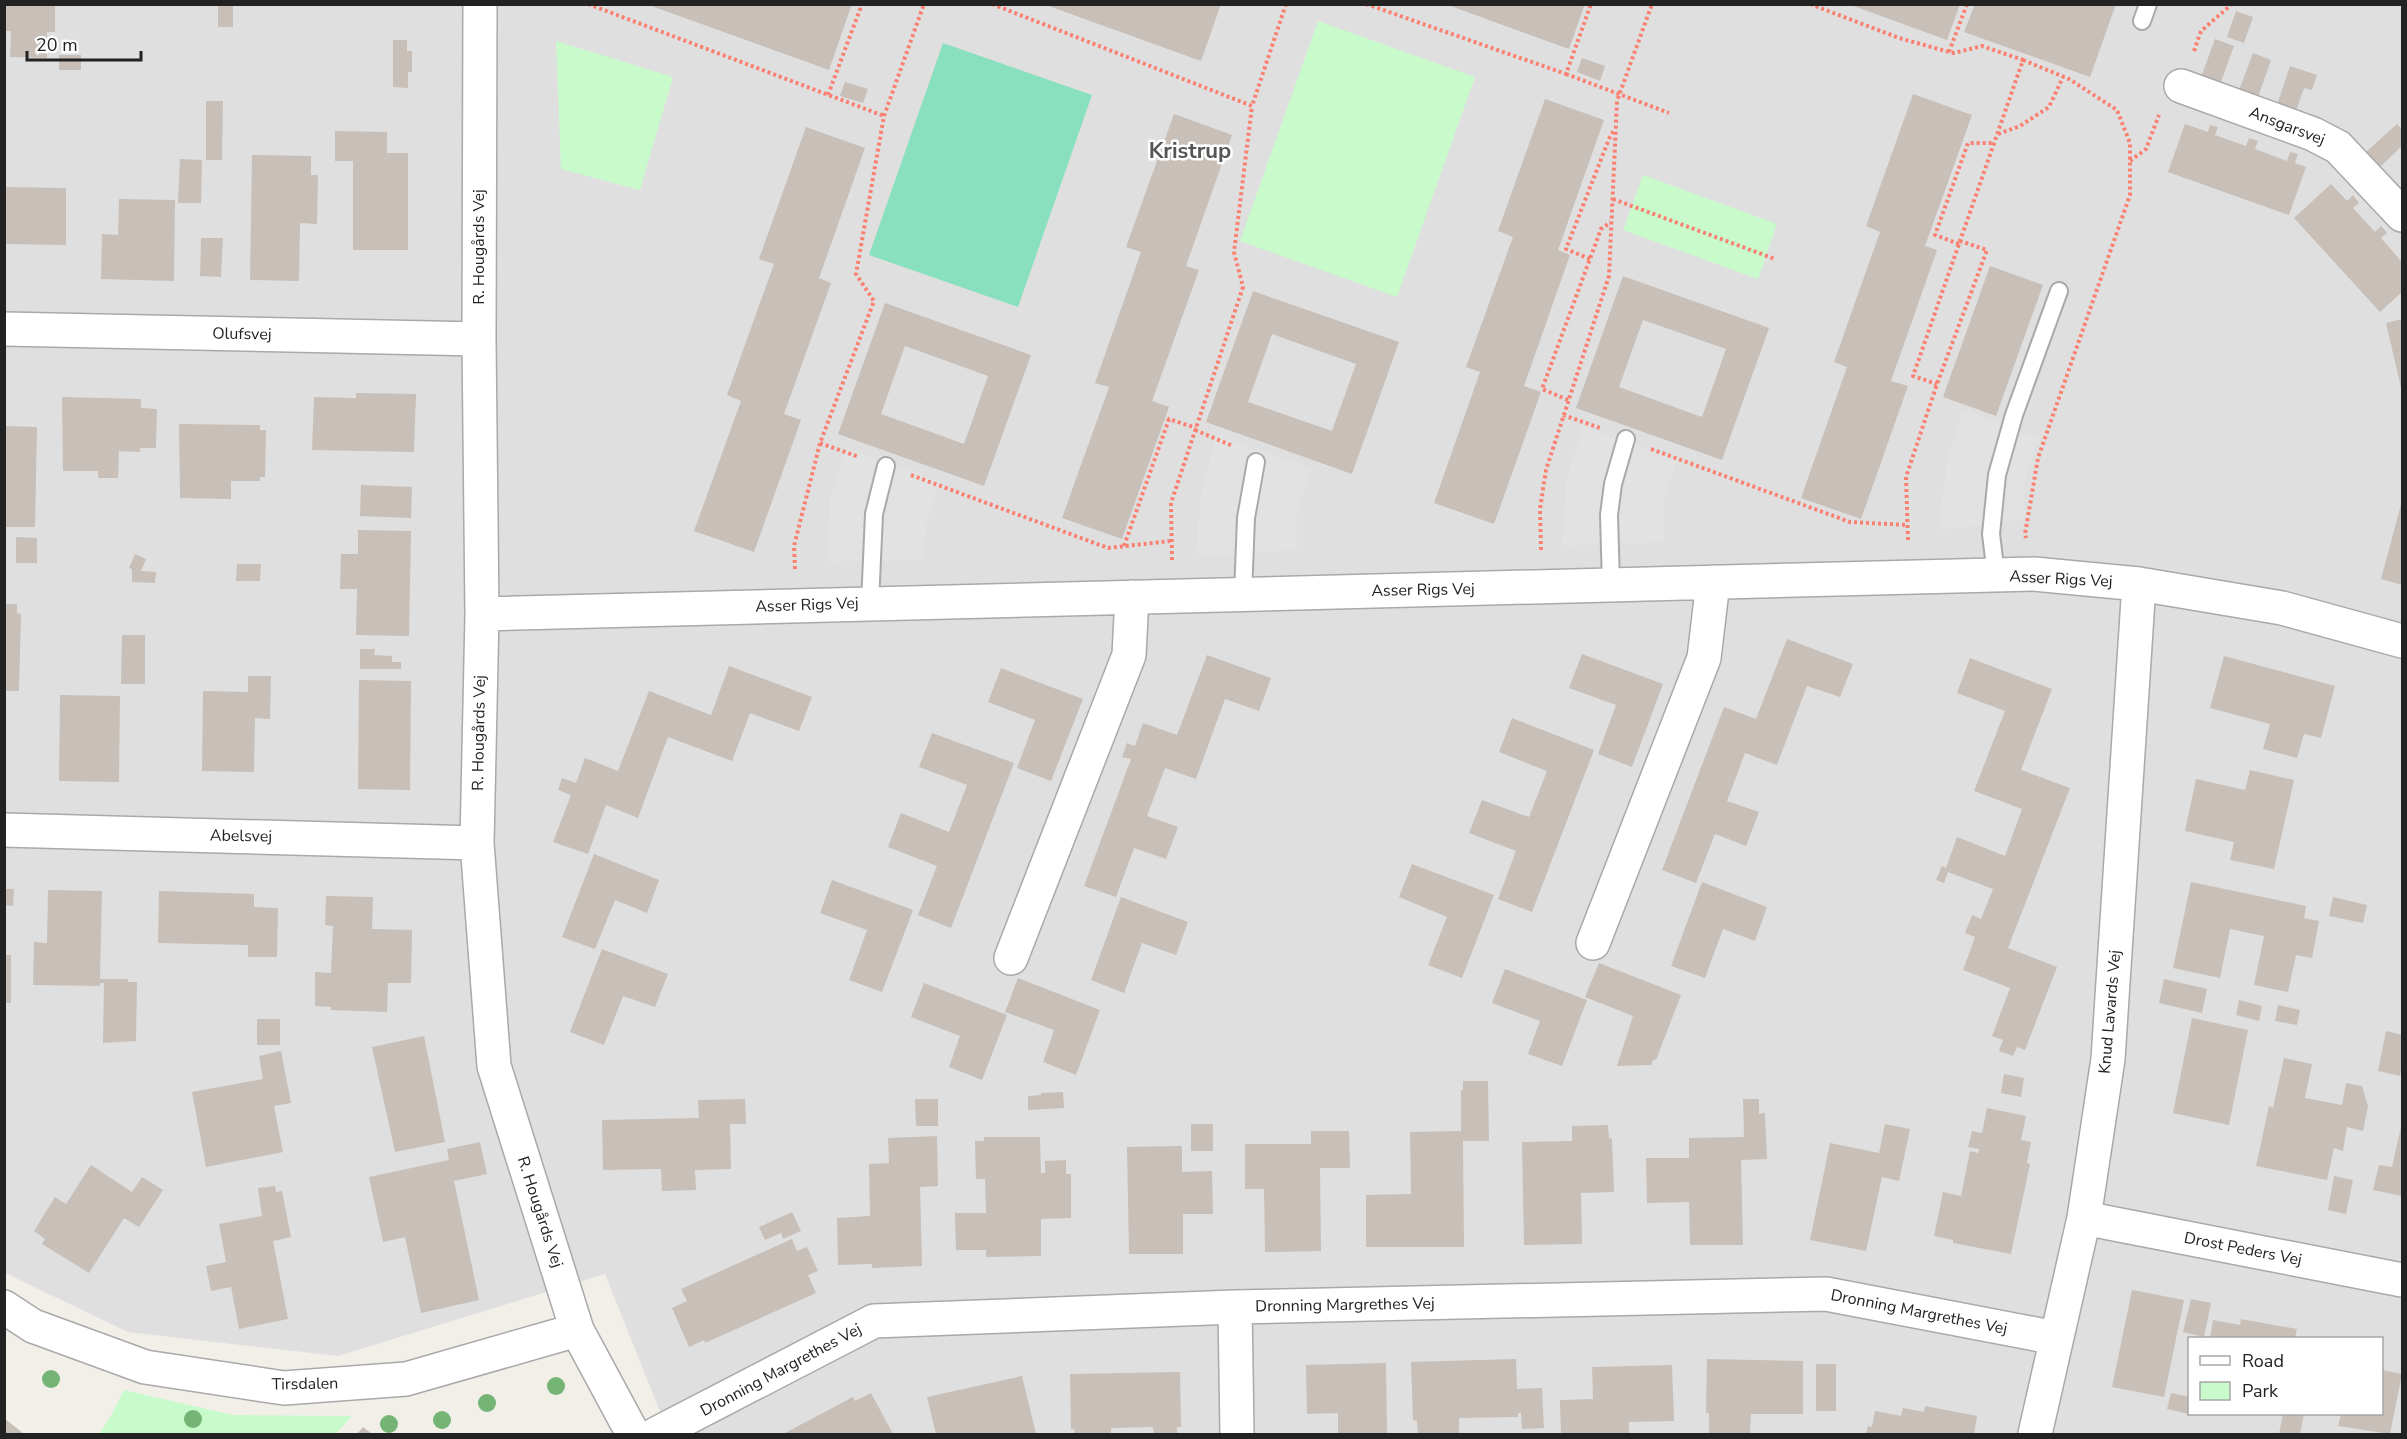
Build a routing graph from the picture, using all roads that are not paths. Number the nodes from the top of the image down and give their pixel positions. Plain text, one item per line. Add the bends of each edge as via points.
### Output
1 (480, 4) edge
2 (2148, 4) edge
3 (2142, 21) dead end
4 (2181, 86) road end
5 (2403, 215) edge
6 (2059, 291) dead end
7 (4, 329) edge
8 (479, 339) junction
9 (1626, 439) road end
10 (1256, 462) road end
11 (886, 466) road end
12 (1996, 575) junction
13 (1713, 582) junction
14 (2139, 584) junction
15 (1611, 585) junction
16 (1243, 595) junction
17 (1132, 597) junction
18 (870, 604) junction
19 (482, 614) junction
20 (2403, 640) edge
21 (4, 830) edge
22 (477, 843) junction
23 (1593, 943) dead end
24 (1011, 958) dead end
25 (2084, 1218) junction
26 (2403, 1280) edge
27 (4, 1307) edge
28 (1234, 1308) junction
29 (577, 1330) junction
30 (2056, 1338) junction
31 (633, 1434) edge
32 (656, 1434) edge
33 (1237, 1434) edge
34 (2035, 1434) edge

1 - 8 street, R. Hougårds Vej
2 - 3 lane
4 - 5 street, Ansgarsvej via 2313,134 2338,147
6 - 12 lane via 2014,415 1998,475 1991,534
7 - 8 street, Olufsvej
8 - 19 street, R. Hougårds Vej
9 - 15 lane via 1609,515
10 - 16 lane via 1246,518
11 - 18 lane via 874,514
12 - 13 street, Asser Rigs Vej
12 - 14 street, Asser Rigs Vej via 2034,574
13 - 15 street, Asser Rigs Vej
13 - 23 street via 1704,658
14 - 20 street, Asser Rigs Vej via 2282,608
14 - 25 street, Knud Lavards Vej via 2108,1059
15 - 16 street, Asser Rigs Vej
16 - 17 street, Asser Rigs Vej
17 - 18 street, Asser Rigs Vej
17 - 24 street via 1129,655
18 - 19 street, Asser Rigs Vej
19 - 22 street, R. Hougårds Vej
21 - 22 street, Abelsvej
22 - 29 street, R. Hougårds Vej via 494,1066
25 - 26 street, Drost Peders Vej
25 - 30 street, Knud Lavards Vej
27 - 29 street, Tirsdalen via 33,1326 145,1367 284,1388 406,1379
28 - 30 street, Dronning Margrethes Vej via 1826,1294
28 - 32 street, Dronning Margrethes Vej via 874,1321
28 - 33 street
29 - 31 street, R. Hougårds Vej
30 - 34 street, Knud Lavards Vej

